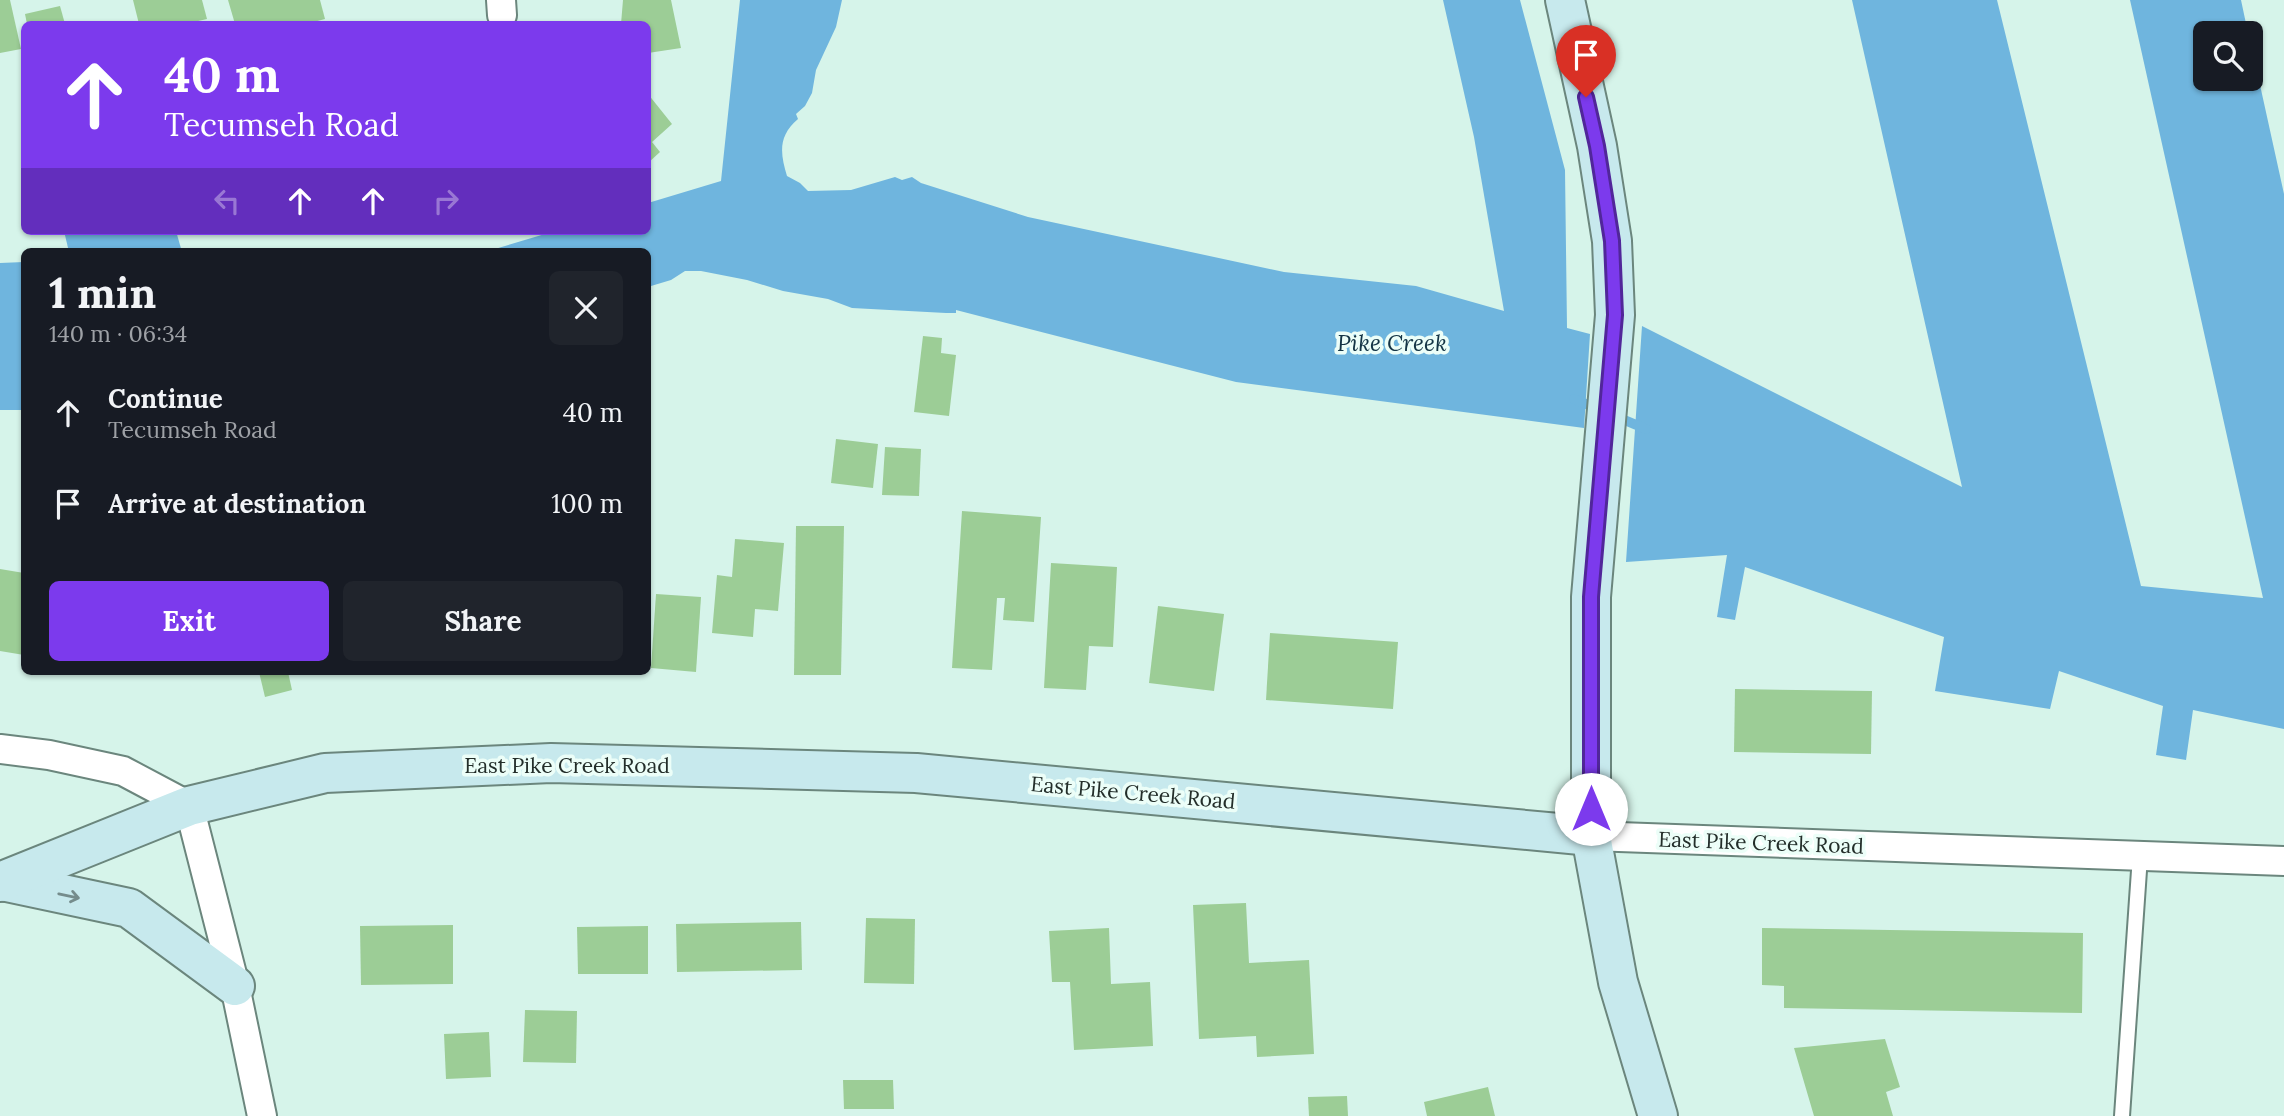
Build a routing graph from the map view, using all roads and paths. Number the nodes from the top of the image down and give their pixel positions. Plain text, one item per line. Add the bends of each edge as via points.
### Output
1 (1565, 0) edge
2 (0, 749) edge
3 (189, 806) junction
4 (1591, 836) junction
5 (2140, 856) junction
6 (2284, 861) edge
7 (1, 882) edge
8 (235, 986) junction
9 (262, 1116) edge
10 (1658, 1116) edge
11 (2122, 1116) edge

1 - 4 street via 1597,146 1612,241 1615,315 1591,597
2 - 3 street via 123,771
3 - 4 street, East Pike Creek Road via 326,773 551,763 916,773
3 - 7 street, East Pike Creek Road
3 - 8 street
4 - 5 street, East Pike Creek Road
4 - 10 street via 1618,982
5 - 6 street, East Pike Creek Road
5 - 11 lane
7 -> 8 street via 129,908
8 - 9 street

